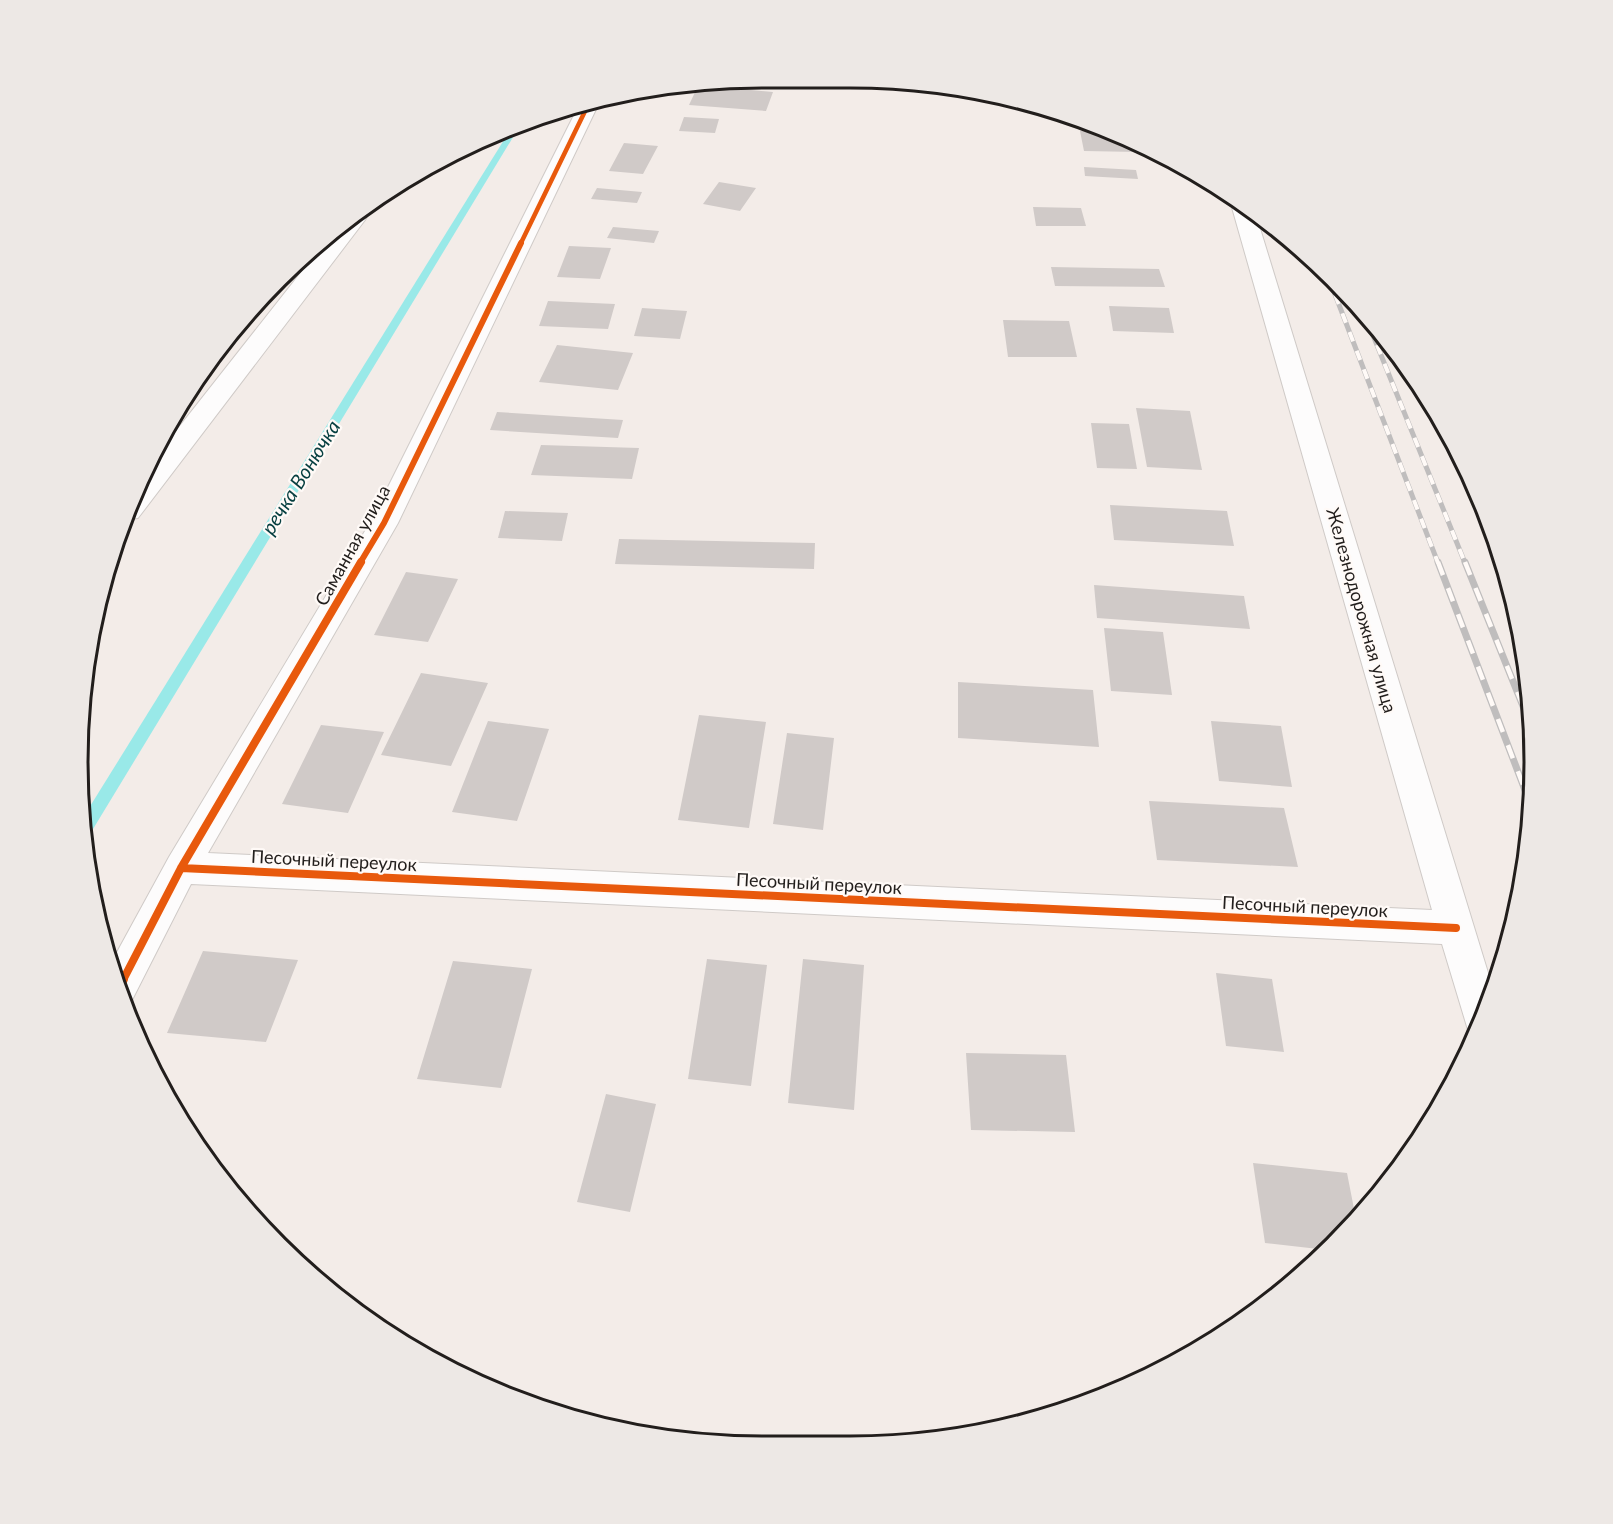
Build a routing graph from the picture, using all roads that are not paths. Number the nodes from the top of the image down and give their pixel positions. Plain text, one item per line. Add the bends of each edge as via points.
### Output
1 (585, 112) edge
2 (1246, 217) edge
3 (338, 239) edge
4 (149, 484) edge
5 (181, 868) junction
6 (1456, 928) junction
7 (124, 977) edge
8 (1479, 1005) edge

1 - 5 street, Саманная улица via 384,523
2 - 6 street, Железнодорожная улица
3 - 4 street
5 - 6 street, Песочный переулок
5 - 7 street, Саманная улица
6 - 8 street, Железнодорожная улица

